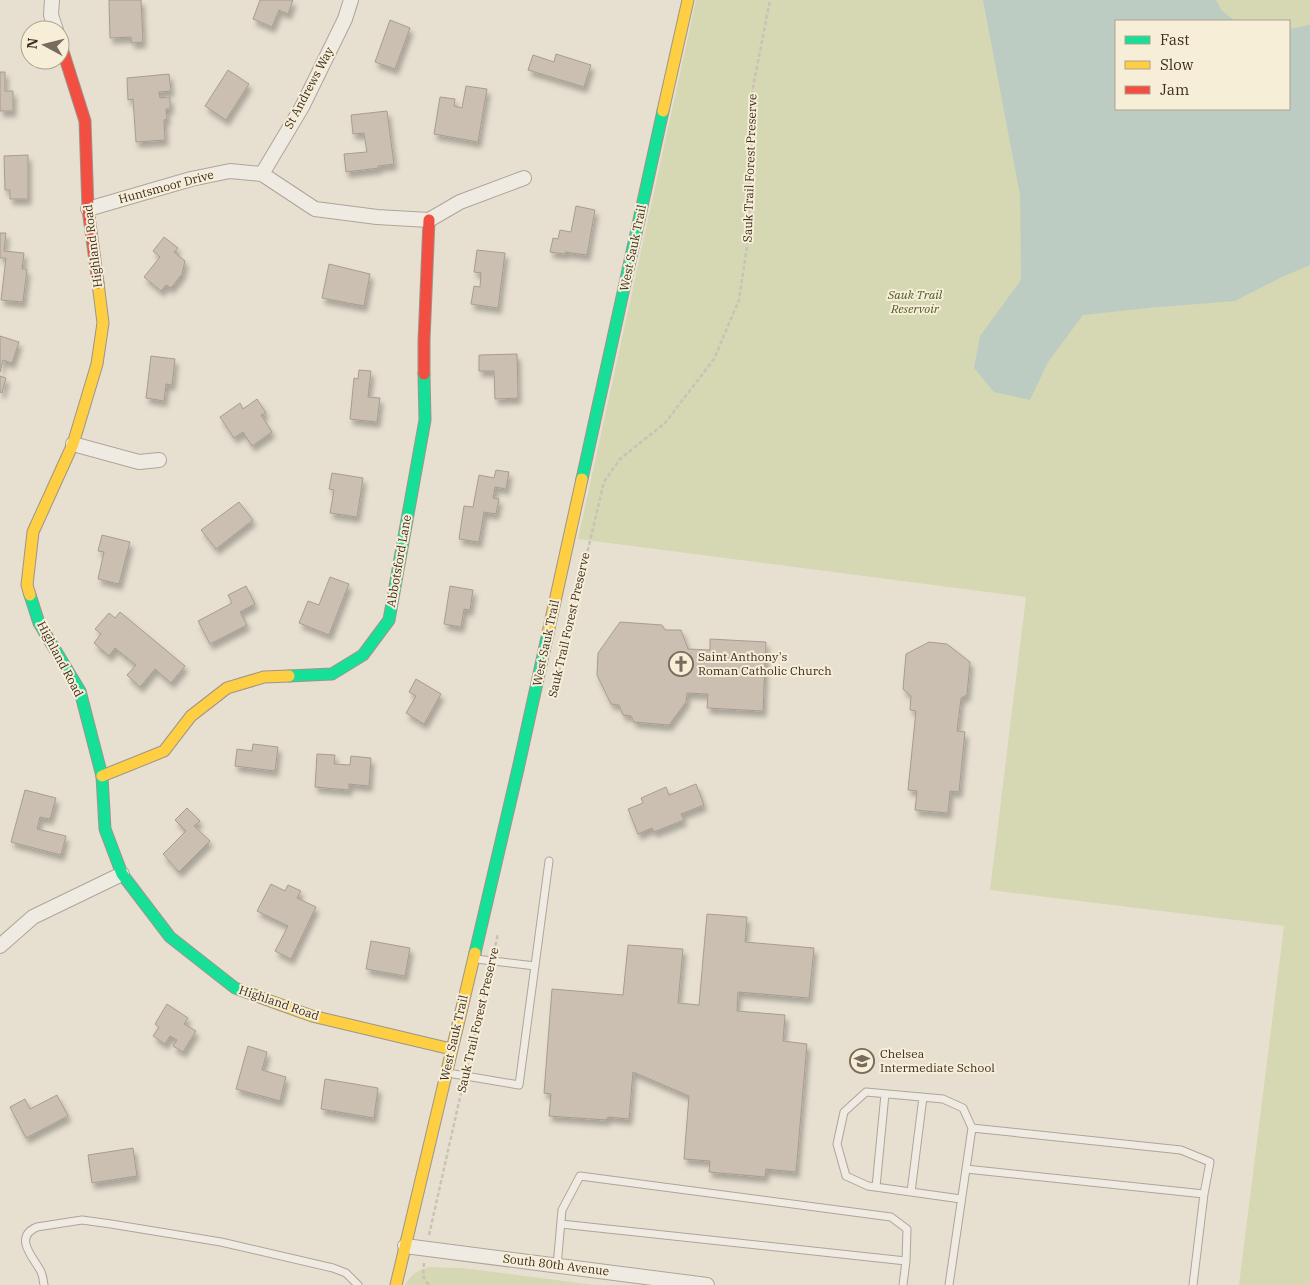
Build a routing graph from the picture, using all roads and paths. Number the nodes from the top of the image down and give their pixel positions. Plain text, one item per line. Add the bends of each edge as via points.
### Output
1 (52, 0) edge
2 (351, 0) edge
3 (688, 0) edge
4 (770, 0) edge
5 (53, 20) edge
6 (69, 70) edge
7 (262, 174) junction
8 (524, 178) dead end
9 (88, 209) junction
10 (429, 220) junction
11 (73, 444) junction
12 (158, 460) dead end
13 (555, 687) dead end
14 (102, 776) junction
15 (549, 861) dead end
16 (122, 874) junction
17 (498, 933) dead end
18 (0, 946) edge
19 (473, 958) junction
20 (492, 961) junction
21 (535, 966) junction
22 (451, 1049) junction
23 (445, 1072) junction
24 (465, 1077) junction
25 (885, 1094) junction
26 (923, 1097) junction
27 (972, 1128) junction
28 (966, 1169) junction
29 (876, 1187) junction
30 (911, 1192) junction
31 (1204, 1194) junction
32 (961, 1199) junction
33 (561, 1224) junction
34 (405, 1246) junction
35 (425, 1248) junction
36 (906, 1261) junction
37 (557, 1266) junction
38 (44, 1285) edge
39 (358, 1285) edge
40 (396, 1285) edge
41 (431, 1285) edge
42 (707, 1285) edge
43 (903, 1285) edge
44 (949, 1285) edge
45 (1193, 1285) edge

1 - 5 street
2 - 7 street, St Andrews Way via 302,107
3 - 19 street, West Sauk Trail via 518,769
4 - 13 path, Sauk Trail Forest Preserve via 753,87 750,227 739,300 714,359 665,423 620,459 604,482
6 - 9 street, Highland Road via 85,122
7 - 9 street, Huntsmoor Drive via 230,171
7 - 10 street, Huntsmoor Drive via 315,210
8 - 10 street via 460,202
9 - 11 street, Highland Road via 103,323 97,364
10 - 14 street, Abbotsford Lane via 424,341 425,420 389,620 363,656 332,674 264,677 227,688 191,716 164,752
11 - 12 street via 138,462
11 - 14 street, Highland Road via 33,532 27,585 39,623 80,691
14 - 16 street, Highland Road via 105,829
15 - 21 lane
16 - 18 street via 33,917
16 - 22 street, Highland Road via 170,938 235,988 312,1016
17 - 20 path, Sauk Trail Forest Preserve
19 - 20 lane
19 - 22 street, West Sauk Trail
20 - 21 lane
20 - 24 path, Sauk Trail Forest Preserve
21 - 24 lane via 519,1085
22 - 23 street, West Sauk Trail
23 - 24 lane
23 - 34 street, West Sauk Trail
24 - 35 path, Sauk Trail Forest Preserve
25 - 26 lane
25 - 29 lane
25 - 29 lane via 866,1092 844,1112 837,1144 846,1176
26 - 27 lane via 942,1099 963,1108
26 - 30 lane
27 - 28 lane
27 - 31 lane via 1181,1150 1210,1162
28 - 31 lane
28 - 32 lane
29 - 30 lane
30 - 32 lane
31 - 45 lane
32 - 44 lane
33 - 36 lane
33 - 36 lane via 562,1210 580,1176 891,1217 907,1229
33 - 37 lane
34 - 35 street, South 80th Avenue
34 - 40 street, West Sauk Trail
35 - 37 street, South 80th Avenue
35 - 41 path, Sauk Trail Forest Preserve via 423,1276
36 - 43 lane
37 - 42 street, South 80th Avenue
38 - 39 lane via 41,1271 26,1247 29,1232 37,1227 82,1220 221,1242 333,1268 346,1273

